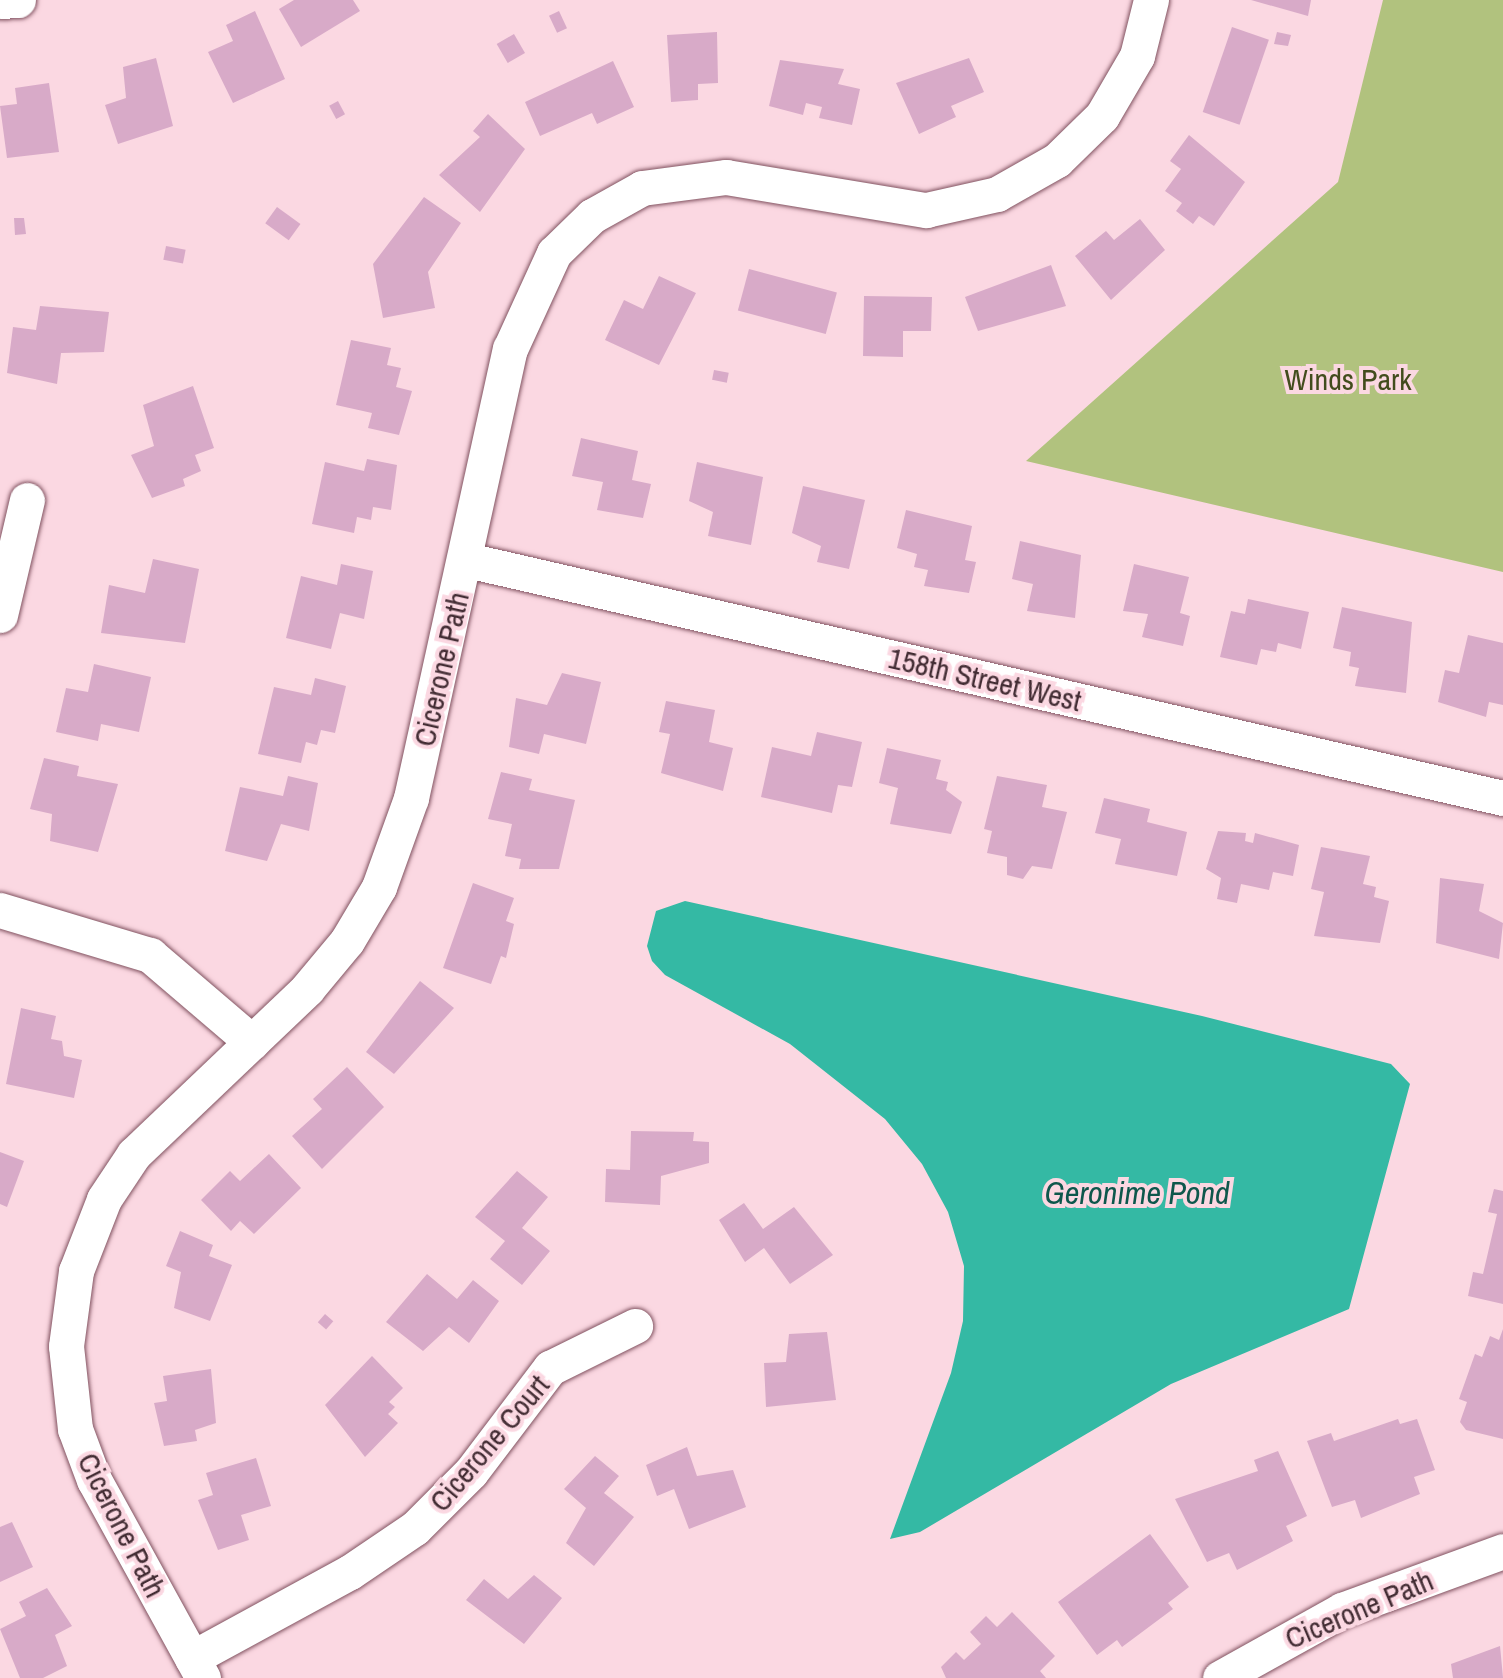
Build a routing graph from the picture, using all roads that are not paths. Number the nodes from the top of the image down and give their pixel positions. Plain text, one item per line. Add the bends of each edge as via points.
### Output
1 (18, 0) edge
2 (1150, 0) edge
3 (0, 2) edge
4 (27, 500) dead end
5 (467, 560) junction
6 (0, 616) edge
7 (1503, 798) edge
8 (0, 910) edge
9 (252, 1042) junction
10 (636, 1326) dead end
11 (1503, 1551) edge
12 (197, 1668) edge
13 (1220, 1678) edge

1 - 3 street
2 - 5 street, Cicerone Path via 1137,56 1102,116 1057,160 997,194 926,210 726,177 642,188 592,216 554,253 510,349
4 - 6 street
5 - 7 street, 158th Street West
5 - 9 street, Cicerone Path via 411,798 379,887 328,965
8 - 9 street via 150,955
9 - 12 street, Cicerone Path via 152,1133 118,1177 84,1244 67,1321 66,1374 84,1454
10 - 12 street, Cicerone Court via 550,1368 470,1472 415,1528
11 - 13 street, Cicerone Path via 1342,1610

